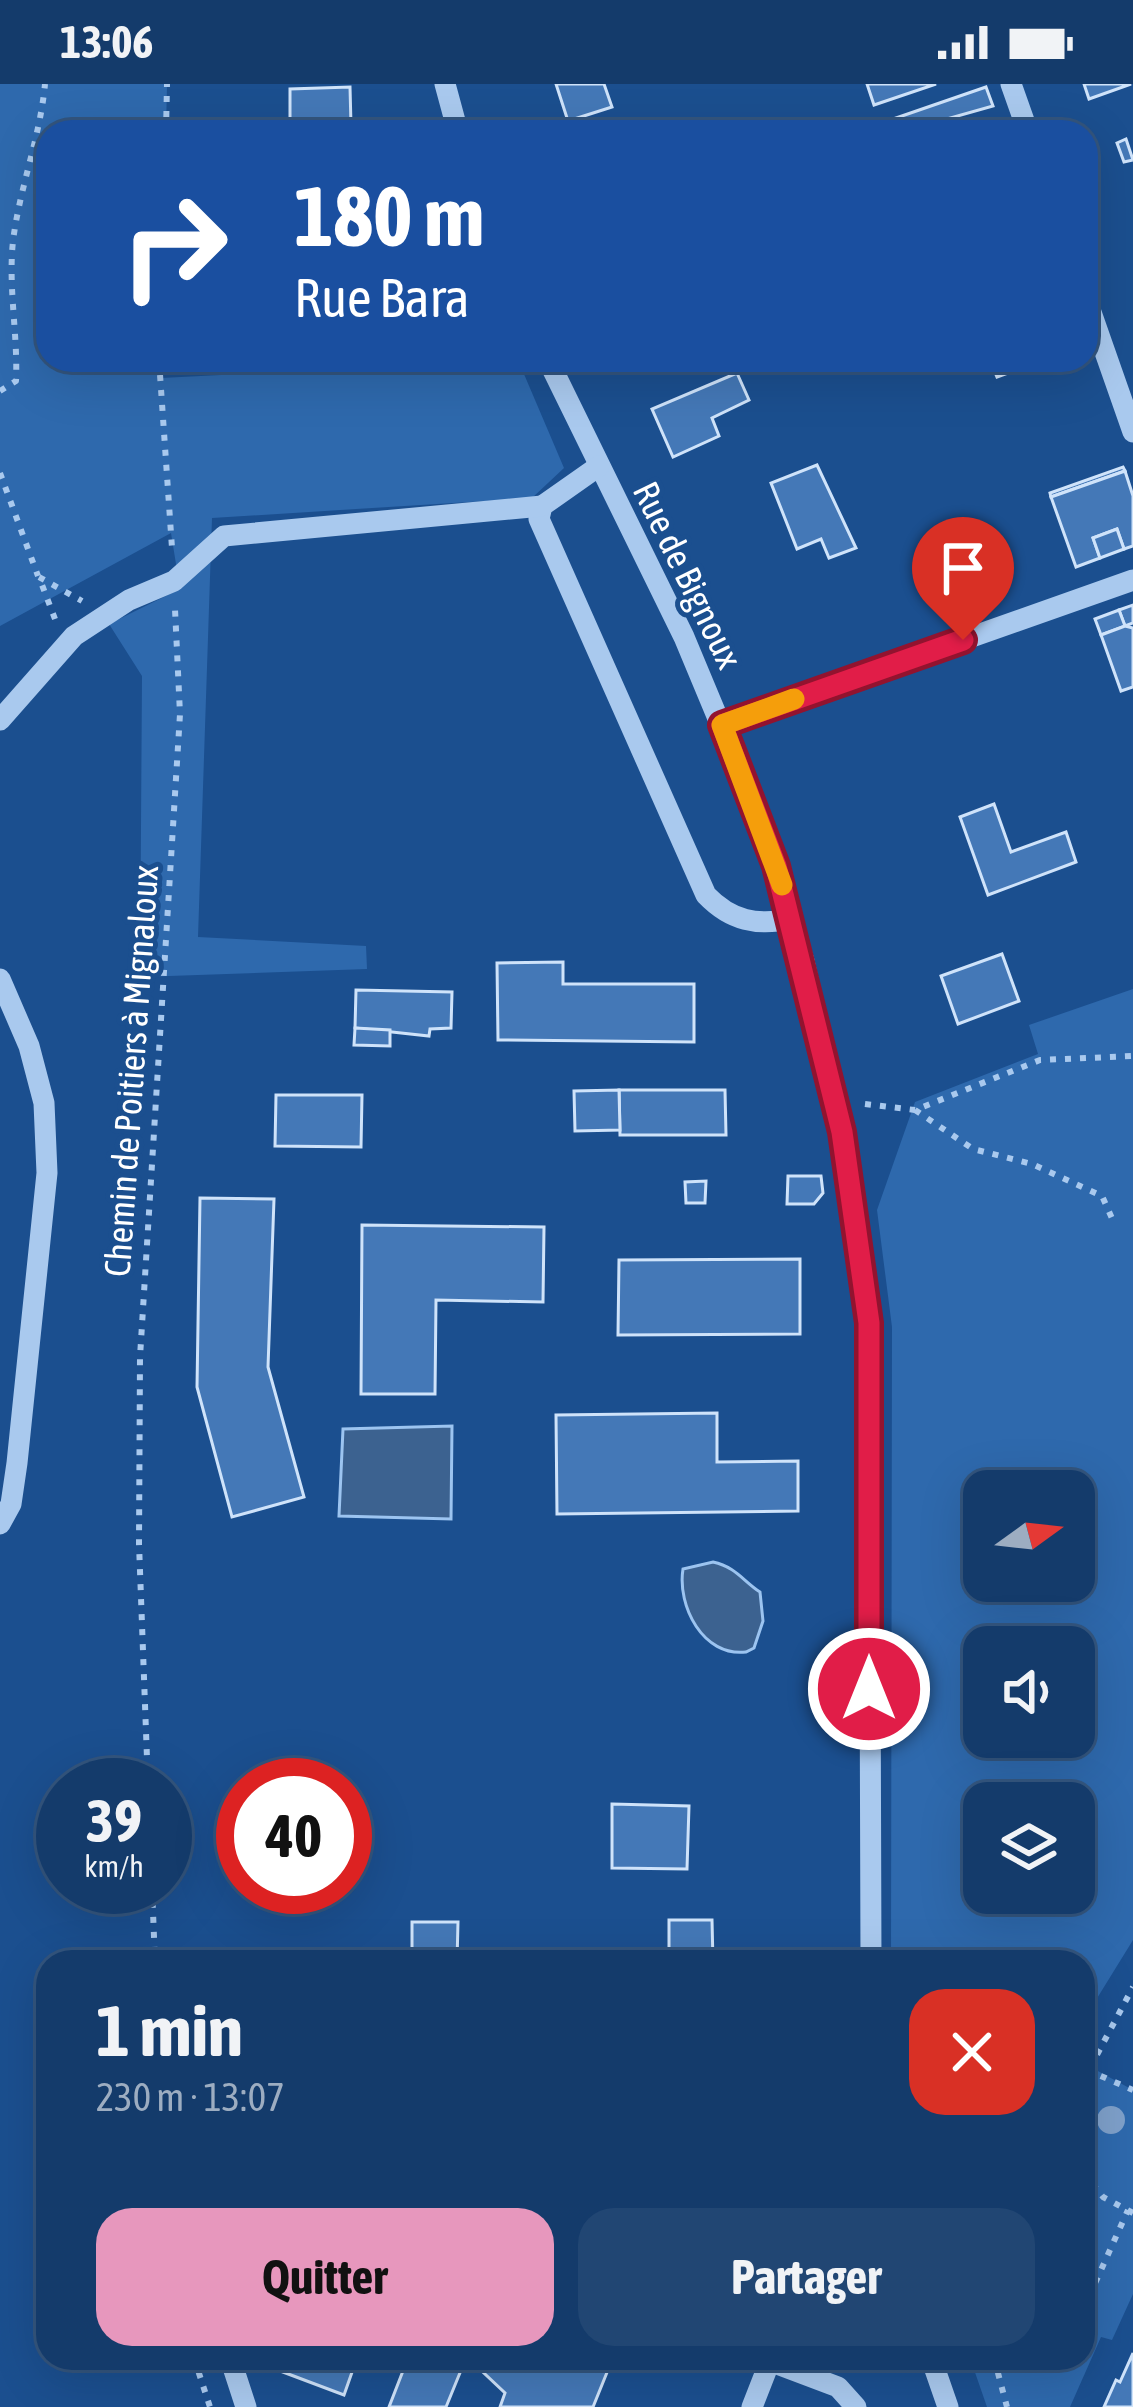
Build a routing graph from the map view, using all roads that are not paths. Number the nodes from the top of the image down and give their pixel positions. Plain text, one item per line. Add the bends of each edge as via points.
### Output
1 (445, 84) edge
2 (1011, 84) edge
3 (455, 120) edge
4 (1024, 120) edge
5 (1098, 332) edge
6 (554, 372) edge
7 (1133, 432) edge
8 (598, 466) junction
9 (542, 506) junction
10 (1133, 580) edge
11 (0, 720) edge
12 (722, 725) junction
13 (791, 920) junction
14 (0, 980) edge
15 (0, 1524) edge
16 (871, 1950) edge
17 (234, 2370) edge
18 (762, 2370) edge
19 (792, 2370) edge
20 (935, 2370) edge
21 (246, 2407) edge
22 (752, 2407) edge
23 (856, 2407) edge
24 (948, 2407) edge

1 - 3 street
2 - 4 street
5 - 7 street
6 - 8 street, Rue de Bignoux
8 - 9 street
8 - 12 street, Rue de Bignoux
9 - 11 street via 224,536 174,581 74,636
9 - 13 street via 538,519 706,895 738,919
10 - 12 street
12 - 13 street, Rue de Bignoux
13 - 16 street, Rue de Bignoux via 836,1101 869,1323
14 - 15 street via 44,1103 47,1173 17,1463
17 - 21 street
18 - 22 street
19 - 23 street via 838,2387
20 - 24 street

